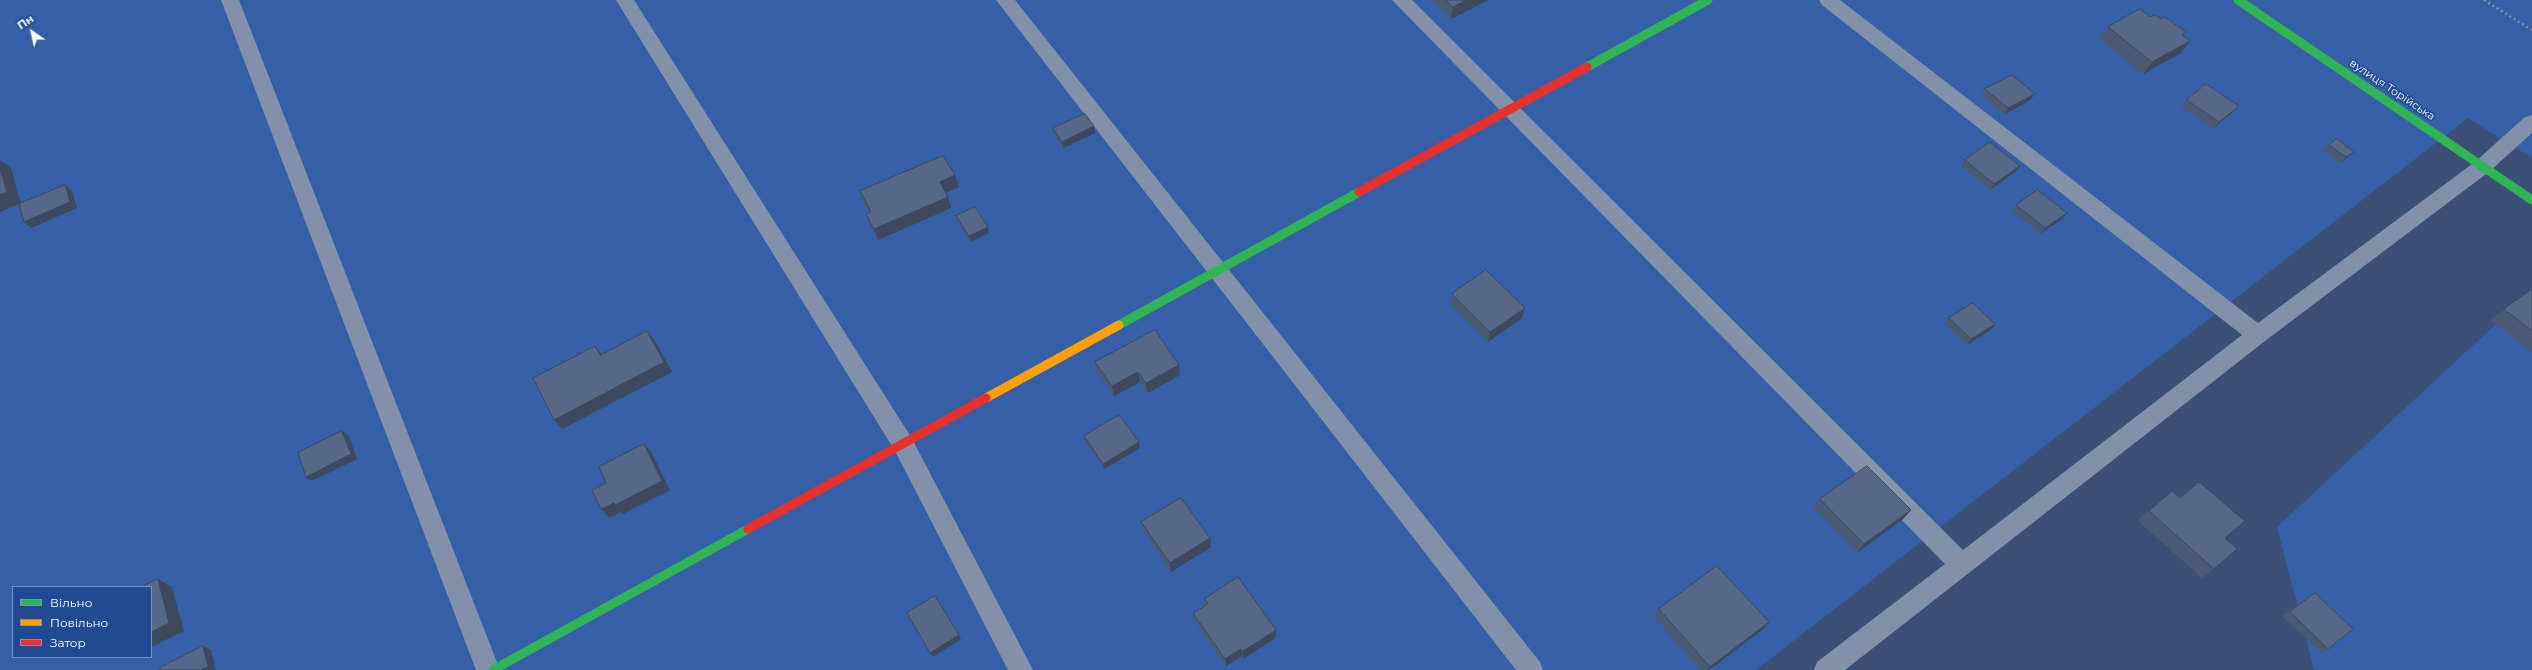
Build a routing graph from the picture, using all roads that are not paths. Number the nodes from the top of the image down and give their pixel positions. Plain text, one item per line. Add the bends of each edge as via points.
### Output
1 (230, 0) edge
2 (625, 0) edge
3 (1004, 0) edge
4 (1402, 0) edge
5 (1708, 0) edge
6 (1828, 0) edge
7 (2238, 0) edge
8 (1510, 109) junction
9 (2532, 122) edge
10 (2483, 166) junction
11 (2532, 200) edge
12 (1216, 271) junction
13 (2258, 335) junction
14 (903, 444) junction
15 (1961, 564) junction
16 (488, 670) edge
17 (493, 670) edge
18 (1021, 670) edge
19 (1531, 670) edge
20 (1826, 670) edge

1 - 16 lane
2 - 14 lane
3 - 12 lane
4 - 8 lane
5 - 8 street
6 - 13 lane
7 - 10 street, вулиця Торійська
8 - 12 street
8 - 15 lane
9 - 10 lane
10 - 11 street, вулиця Торійська
10 - 13 lane
12 - 14 street
12 - 19 lane
13 - 15 lane
14 - 17 street
14 - 18 lane
15 - 20 lane

